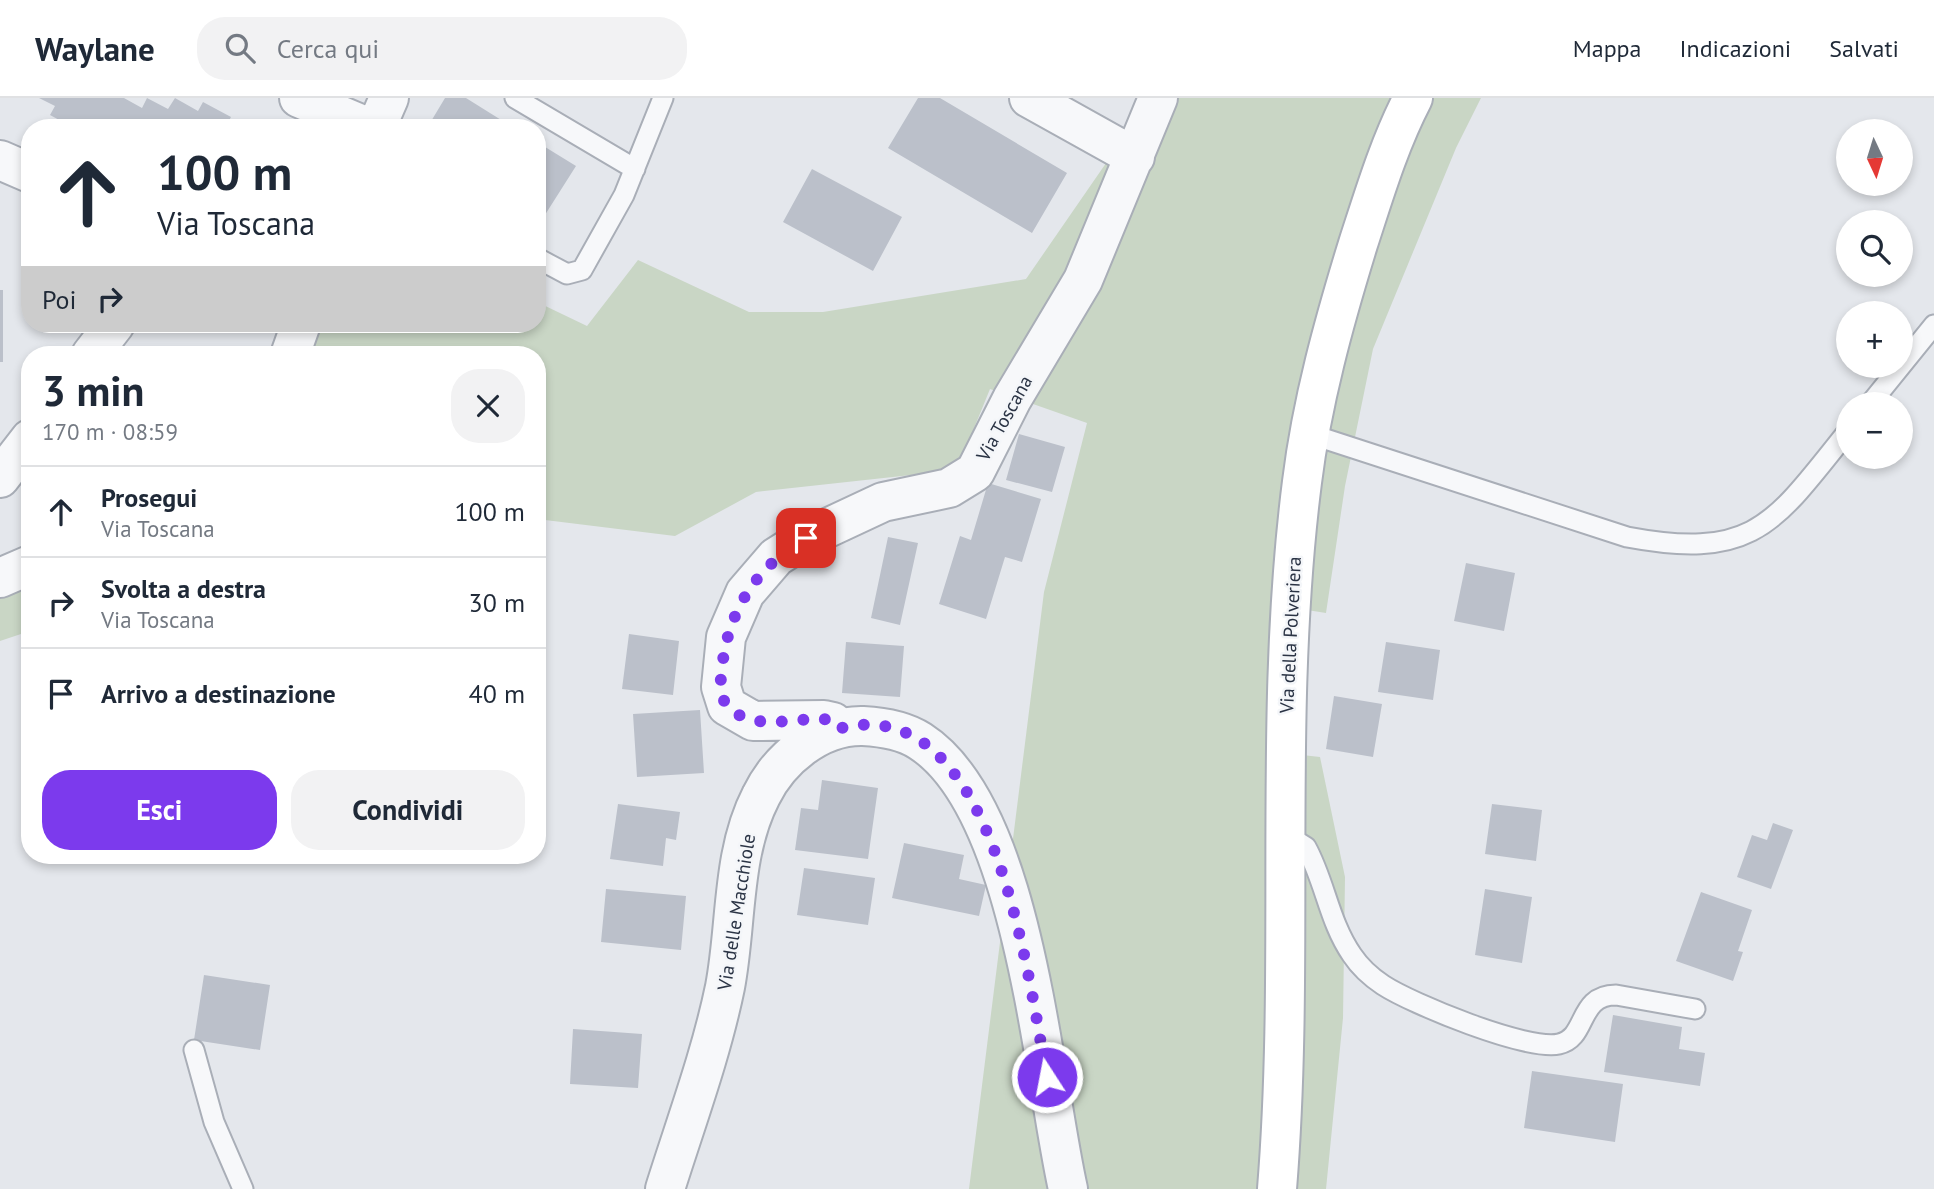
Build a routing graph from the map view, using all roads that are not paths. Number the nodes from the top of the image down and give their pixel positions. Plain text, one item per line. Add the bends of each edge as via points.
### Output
1 (299, 98) edge
2 (389, 98) edge
3 (515, 98) edge
4 (663, 98) edge
5 (1029, 98) edge
6 (1158, 98) edge
7 (1413, 98) edge
8 (349, 119) edge
9 (380, 119) edge
10 (1135, 157) junction
11 (0, 160) edge
12 (21, 169) edge
13 (635, 169) junction
14 (546, 263) edge
15 (1934, 325) edge
16 (1880, 392) edge
17 (1310, 434) junction
18 (1836, 446) edge
19 (21, 451) edge
20 (0, 478) edge
21 (21, 569) edge
22 (0, 578) edge
23 (838, 729) junction
24 (1286, 842) junction
25 (1695, 1009) dead end
26 (194, 1050) dead end
27 (243, 1189) edge
28 (665, 1189) edge
29 (1068, 1189) edge
30 (1278, 1189) edge

1 - 8 street
2 - 9 street
3 - 13 lane
4 - 13 lane
5 - 10 street
6 - 10 street, Via Toscana
7 - 17 main road, Via della Polveriera via 1372,201 1342,296
10 - 23 street, Via Toscana via 1076,294 972,475 949,488 891,499 806,538 776,557 738,605 723,653 721,690 727,706 754,721 824,719
11 - 12 street
13 - 14 lane via 582,270 567,274
15 - 16 lane
17 - 18 lane via 1627,537 1682,545 1732,541 1763,525 1796,495
17 - 24 main road, Via della Polveriera via 1288,634
19 - 20 street
21 - 22 street
23 - 28 street, Via delle Macchiole via 793,755 768,784 754,810 732,910 722,1000
23 - 29 street, Via delle Macchiole via 876,727 922,742 951,771 975,807 1013,901
24 - 25 lane via 1306,847 1343,942 1361,966 1383,985 1455,1018 1512,1038 1551,1045 1567,1042 1592,1003 1602,996
24 - 30 main road, Via della Polveriera via 1286,1034
26 - 27 lane via 214,1122

